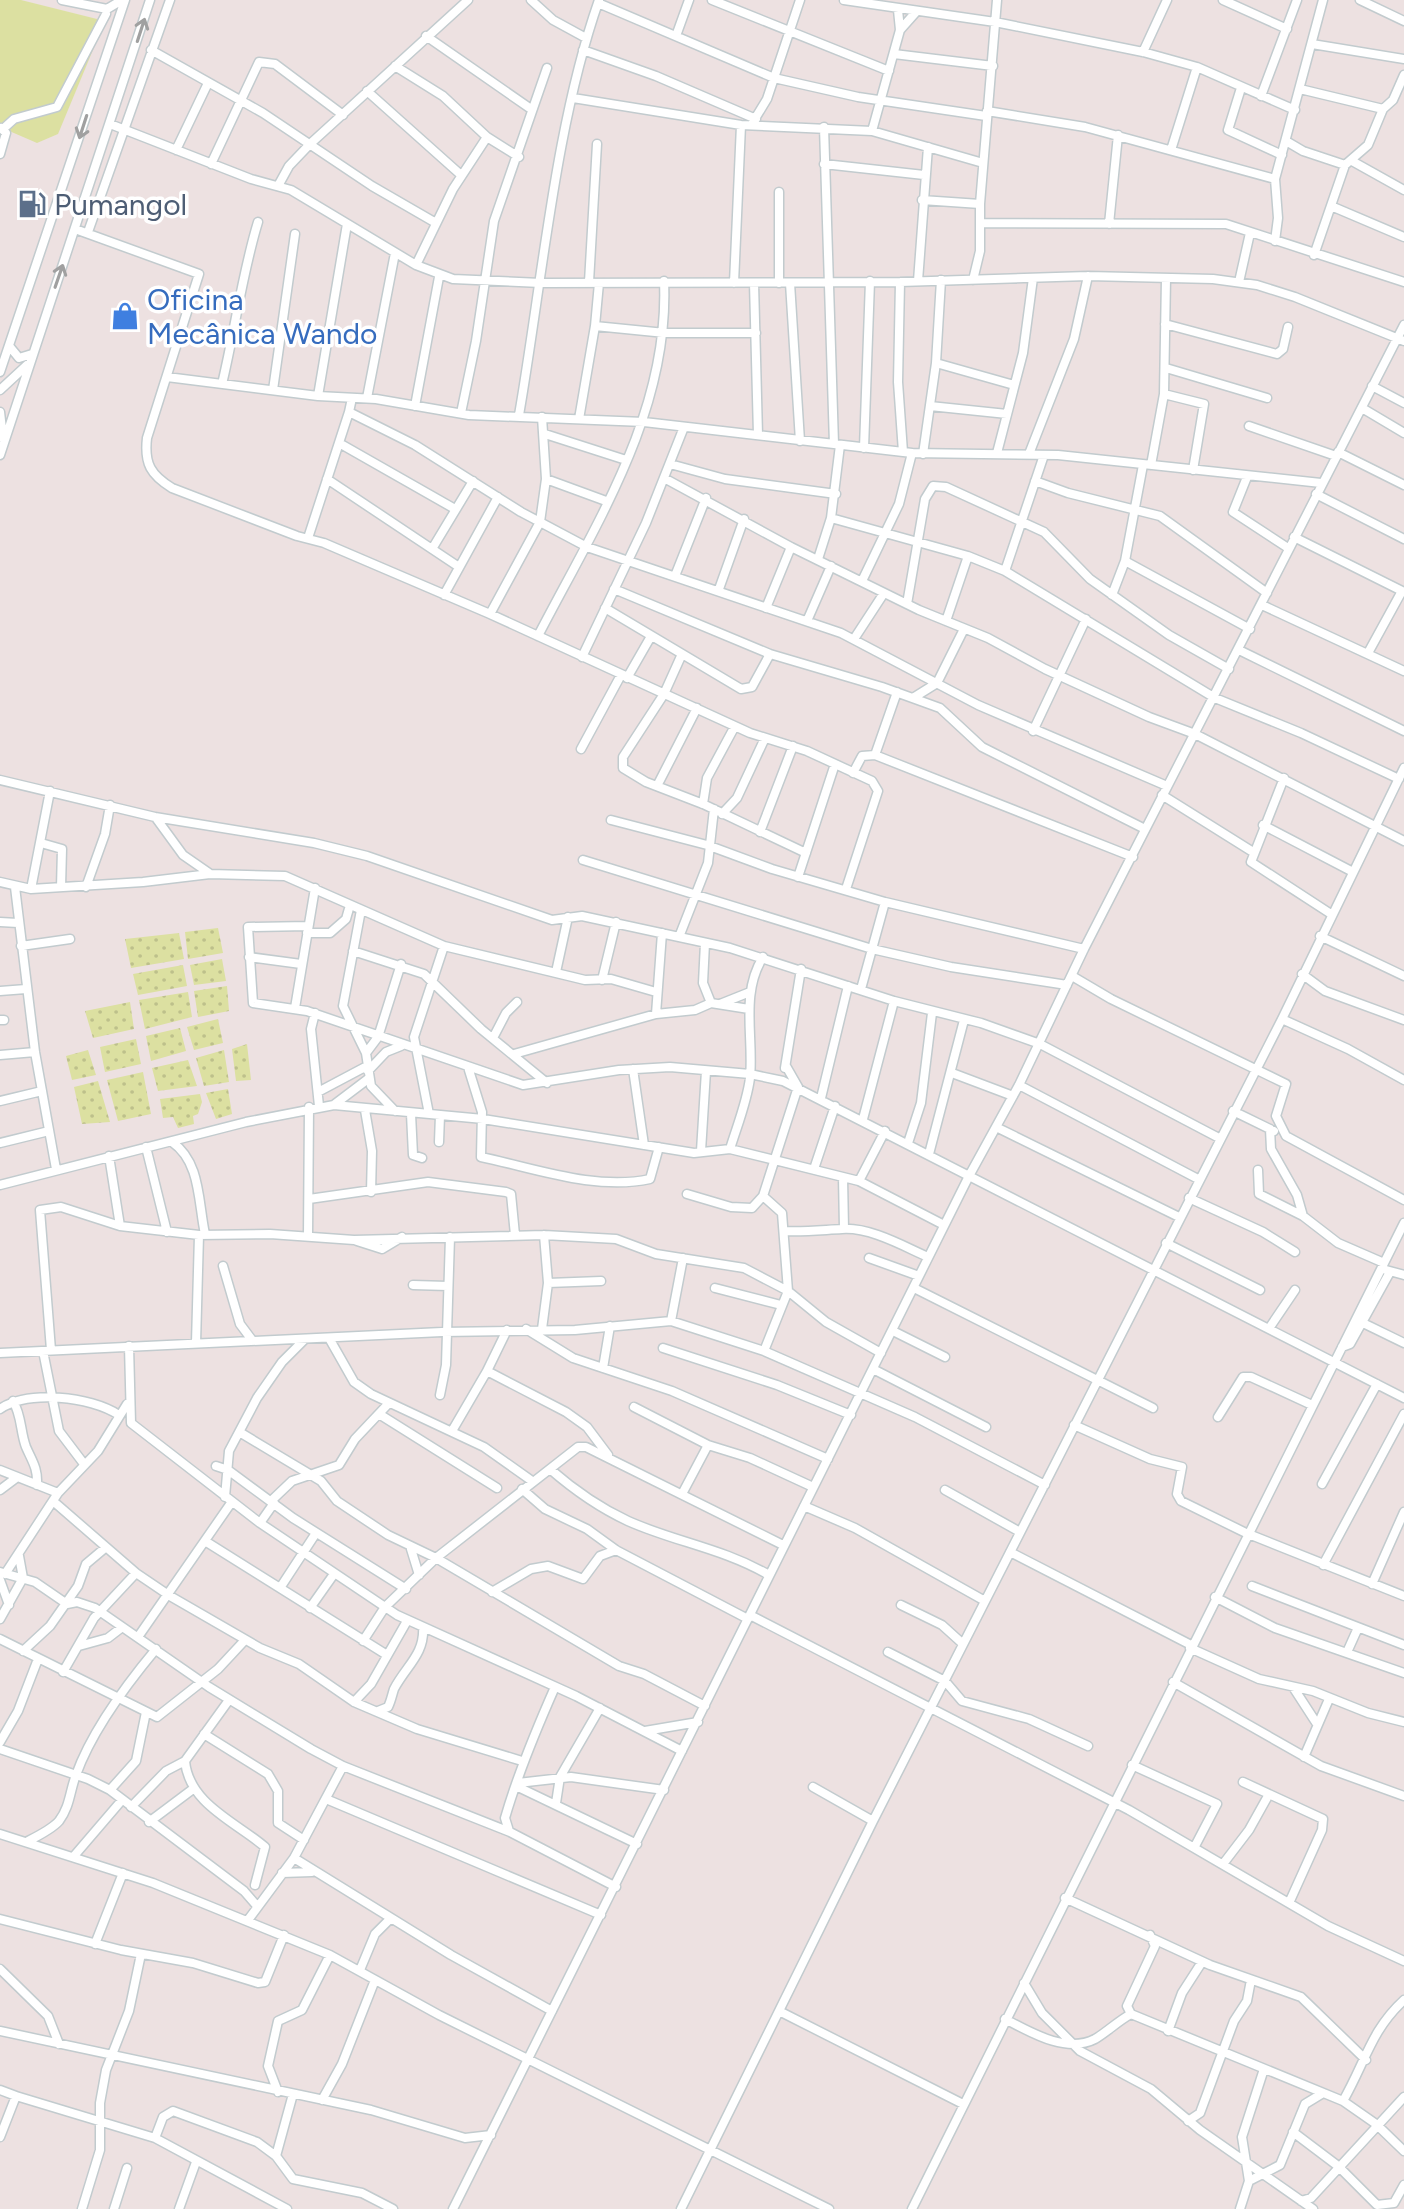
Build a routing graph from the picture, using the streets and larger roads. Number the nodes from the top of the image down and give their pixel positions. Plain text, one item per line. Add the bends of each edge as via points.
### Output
1 (62, 0) edge
2 (123, 0) edge
3 (150, 0) edge
4 (170, 0) edge
5 (468, 0) edge
6 (531, 0) edge
7 (689, 0) edge
8 (712, 0) edge
9 (800, 0) edge
10 (844, 0) edge
11 (997, 0) edge
12 (1167, 0) edge
13 (1223, 0) edge
14 (1297, 0) edge
15 (1323, 0) edge
16 (1360, 0) edge
17 (599, 2) edge
18 (91, 7) junction
19 (898, 10) junction
20 (916, 12) junction
21 (106, 14) junction
22 (1404, 21) edge
23 (995, 22) junction
24 (1287, 29) junction
25 (900, 30) junction
26 (790, 34) junction
27 (426, 36) junction
28 (676, 36) junction
29 (586, 38) junction
30 (110, 44) junction
31 (1312, 44) junction
32 (151, 50) junction
33 (583, 50) junction
34 (1143, 52) junction
35 (894, 54) junction
36 (1404, 59) edge
37 (395, 66) junction
38 (993, 66) junction
39 (1197, 67) junction
40 (547, 68) dead end
41 (889, 71) junction
42 (1404, 75) edge
43 (774, 78) junction
44 (208, 83) junction
45 (1241, 88) junction
46 (1300, 89) junction
47 (367, 91) junction
48 (1261, 96) junction
49 (573, 98) junction
50 (240, 99) junction
51 (881, 101) junction
52 (531, 109) junction
53 (1383, 109) junction
54 (1295, 110) junction
55 (986, 114) junction
56 (343, 115) junction
57 (749, 123) junction
58 (110, 124) junction
59 (824, 127) junction
60 (2, 128) edge
61 (123, 129) junction
62 (872, 131) junction
63 (1118, 135) junction
64 (487, 137) junction
65 (1286, 141) junction
66 (310, 144) junction
67 (597, 144) dead end
68 (928, 147) junction
69 (176, 150) junction
70 (1171, 150) junction
71 (0, 154) edge
72 (1282, 155) junction
73 (519, 157) junction
74 (983, 163) junction
75 (1348, 163) junction
76 (211, 164) junction
77 (824, 164) junction
78 (461, 175) junction
79 (924, 175) junction
80 (1275, 179) junction
81 (278, 186) junction
82 (1404, 190) edge
83 (779, 192) dead end
84 (922, 200) junction
85 (980, 204) junction
86 (1331, 206) junction
87 (258, 222) dead end
88 (436, 223) junction
89 (980, 223) junction
90 (347, 224) junction
91 (1109, 224) junction
92 (75, 229) junction
93 (88, 232) junction
94 (1250, 233) junction
95 (295, 234) dead end
96 (1404, 237) edge
97 (1275, 241) junction
98 (395, 253) junction
99 (1314, 255) junction
100 (416, 265) junction
101 (1088, 276) junction
102 (439, 277) junction
103 (1033, 278) junction
104 (1166, 278) junction
105 (941, 280) junction
106 (973, 280) junction
107 (664, 281) junction
108 (870, 281) junction
109 (918, 281) junction
110 (485, 282) junction
111 (594, 282) junction
112 (827, 282) junction
113 (900, 282) junction
114 (1239, 282) junction
115 (1404, 282) edge
116 (541, 283) junction
117 (734, 283) junction
118 (754, 283) junction
119 (779, 283) junction
120 (790, 283) junction
121 (1165, 324) junction
122 (1404, 325) edge
123 (595, 326) junction
124 (1288, 327) dead end
125 (665, 333) junction
126 (756, 333) junction
127 (1400, 340) edge
128 (11, 342) junction
129 (35, 351) junction
130 (3, 358) edge
131 (936, 363) junction
132 (1166, 368) junction
133 (0, 372) edge
134 (167, 377) junction
135 (222, 384) junction
136 (1014, 385) junction
137 (1372, 386) junction
138 (0, 390) edge
139 (273, 390) junction
140 (1164, 394) junction
141 (318, 396) junction
142 (352, 398) junction
143 (367, 398) junction
144 (1267, 398) dead end
145 (1404, 403) edge
146 (415, 406) junction
147 (930, 406) junction
148 (1362, 408) junction
149 (0, 412) edge
150 (349, 412) junction
151 (461, 413) junction
152 (1007, 414) junction
153 (519, 415) junction
154 (542, 417) junction
155 (579, 419) junction
156 (644, 422) junction
157 (1249, 426) dead end
158 (684, 427) junction
159 (1404, 433) edge
160 (545, 434) junction
161 (758, 435) junction
162 (800, 441) junction
163 (339, 443) junction
164 (837, 445) junction
165 (864, 448) junction
166 (2, 451) edge
167 (907, 453) junction
168 (997, 453) junction
169 (923, 454) junction
170 (1029, 454) junction
171 (1337, 454) junction
172 (1044, 455) junction
173 (626, 460) junction
174 (670, 464) junction
175 (1147, 465) junction
176 (1193, 470) junction
177 (1247, 477) junction
178 (664, 478) junction
179 (327, 479) junction
180 (546, 479) junction
181 (473, 481) junction
182 (1035, 481) junction
183 (1321, 483) junction
184 (1404, 485) edge
185 (836, 494) junction
186 (1316, 494) junction
187 (498, 497) junction
188 (706, 498) junction
189 (606, 501) junction
190 (455, 509) junction
191 (1133, 511) junction
192 (831, 518) junction
193 (744, 519) junction
194 (1022, 519) junction
195 (540, 522) junction
196 (887, 532) junction
197 (1294, 537) junction
198 (308, 538) junction
199 (1404, 539) edge
200 (918, 542) junction
201 (587, 547) junction
202 (791, 547) junction
203 (1288, 548) junction
204 (432, 549) junction
205 (968, 556) junction
206 (818, 559) junction
207 (629, 561) junction
208 (1125, 561) junction
209 (831, 566) junction
210 (459, 567) junction
211 (1005, 571) junction
212 (675, 576) junction
213 (862, 581) junction
214 (614, 589) junction
215 (719, 589) junction
216 (1403, 592) edge
217 (884, 593) junction
218 (1267, 593) junction
219 (444, 595) junction
220 (1112, 595) junction
221 (907, 604) junction
222 (1262, 605) junction
223 (605, 608) junction
224 (766, 608) junction
225 (490, 614) junction
226 (1086, 619) junction
227 (807, 621) junction
228 (946, 621) junction
229 (964, 629) junction
230 (1250, 629) junction
231 (538, 636) junction
232 (650, 638) junction
233 (854, 639) junction
234 (1239, 650) junction
235 (1368, 653) junction
236 (682, 654) junction
237 (770, 654) junction
238 (582, 657) junction
239 (1229, 669) junction
240 (1404, 671) edge
241 (1059, 675) junction
242 (624, 676) junction
243 (937, 683) junction
244 (897, 692) junction
245 (664, 694) junction
246 (913, 698) junction
247 (1215, 698) junction
248 (697, 708) junction
249 (735, 726) junction
250 (1033, 731) junction
251 (1404, 731) edge
252 (1195, 734) junction
253 (765, 738) junction
254 (793, 746) junction
255 (581, 749) dead end
256 (875, 755) junction
257 (835, 764) junction
258 (1404, 768) edge
259 (853, 773) junction
260 (1284, 778) junction
261 (1399, 779) junction
262 (0, 780) edge
263 (657, 786) junction
264 (1164, 790) junction
265 (50, 791) junction
266 (703, 804) junction
267 (110, 805) junction
268 (718, 812) junction
269 (155, 817) junction
270 (611, 820) dead end
271 (1263, 825) junction
272 (1375, 827) junction
273 (1145, 829) junction
274 (760, 832) junction
275 (1404, 841) edge
276 (41, 843) junction
277 (707, 845) junction
278 (1253, 852) junction
279 (727, 853) junction
280 (806, 853) junction
281 (1133, 857) junction
282 (583, 860) dead end
283 (708, 863) junction
284 (1353, 872) junction
285 (210, 874) junction
286 (798, 877) junction
287 (0, 882) edge
288 (15, 887) junction
289 (61, 887) junction
290 (86, 887) junction
291 (315, 888) junction
292 (31, 889) junction
293 (846, 889) junction
294 (695, 894) junction
295 (330, 896) junction
296 (885, 902) junction
297 (350, 905) junction
298 (309, 909) junction
299 (361, 910) junction
300 (1331, 914) junction
301 (568, 917) junction
302 (0, 922) edge
303 (616, 922) junction
304 (18, 923) junction
305 (308, 929) junction
306 (662, 933) junction
307 (1320, 936) junction
308 (679, 937) junction
309 (70, 939) dead end
310 (705, 943) junction
311 (21, 946) junction
312 (444, 946) junction
313 (872, 949) junction
314 (1084, 949) junction
315 (353, 951) junction
316 (750, 953) junction
317 (249, 957) junction
318 (763, 957) junction
319 (301, 964) junction
320 (401, 964) junction
321 (801, 969) junction
322 (754, 970) junction
323 (556, 972) junction
324 (1302, 974) junction
325 (1072, 976) junction
326 (1404, 976) edge
327 (602, 980) junction
328 (434, 981) junction
329 (1067, 985) junction
330 (848, 986) junction
331 (26, 989) junction
332 (861, 989) junction
333 (0, 991) edge
334 (656, 992) junction
335 (750, 992) junction
336 (894, 1001) junction
337 (517, 1002) dead end
338 (715, 1004) junction
339 (295, 1008) junction
340 (749, 1009) junction
341 (315, 1013) junction
342 (932, 1013) junction
343 (345, 1014) junction
344 (656, 1014) junction
345 (1282, 1019) junction
346 (964, 1020) junction
347 (1404, 1020) edge
348 (338, 1022) junction
349 (356, 1029) junction
350 (378, 1037) junction
351 (414, 1037) junction
352 (493, 1038) junction
353 (1040, 1044) junction
354 (403, 1045) junction
355 (414, 1049) junction
356 (35, 1052) junction
357 (366, 1053) junction
358 (514, 1054) junction
359 (0, 1055) edge
360 (786, 1066) junction
361 (468, 1067) junction
362 (1255, 1068) junction
363 (633, 1069) junction
364 (706, 1071) junction
365 (368, 1072) junction
366 (952, 1073) junction
367 (750, 1074) junction
368 (1404, 1080) edge
369 (783, 1081) junction
370 (547, 1083) junction
371 (1019, 1085) junction
372 (798, 1087) junction
373 (42, 1091) junction
374 (318, 1092) junction
375 (1013, 1096) junction
376 (821, 1098) junction
377 (0, 1101) edge
378 (334, 1105) junction
379 (314, 1106) junction
380 (835, 1106) junction
381 (365, 1110) junction
382 (1233, 1111) junction
383 (396, 1112) junction
384 (411, 1114) junction
385 (429, 1114) junction
386 (440, 1115) junction
387 (483, 1119) junction
388 (863, 1119) junction
389 (996, 1127) junction
390 (1270, 1129) junction
391 (49, 1131) junction
392 (885, 1131) junction
393 (1286, 1136) junction
394 (1219, 1138) junction
395 (172, 1142) junction
396 (439, 1142) dead end
397 (0, 1143) edge
398 (908, 1143) junction
399 (644, 1145) junction
400 (146, 1147) junction
401 (659, 1147) junction
402 (730, 1149) junction
403 (701, 1151) junction
404 (929, 1154) junction
405 (109, 1156) junction
406 (422, 1158) dead end
407 (774, 1158) junction
408 (56, 1169) junction
409 (814, 1169) junction
410 (1258, 1170) dead end
411 (969, 1176) junction
412 (843, 1177) junction
413 (1198, 1179) junction
414 (373, 1180) junction
415 (859, 1181) junction
416 (0, 1185) edge
417 (388, 1190) junction
418 (371, 1192) junction
419 (687, 1194) dead end
420 (763, 1196) junction
421 (1189, 1198) junction
422 (309, 1199) junction
423 (1404, 1200) edge
424 (1303, 1216) junction
425 (1179, 1217) junction
426 (1404, 1223) edge
427 (944, 1225) junction
428 (120, 1226) junction
429 (844, 1229) junction
430 (784, 1231) junction
431 (167, 1232) junction
432 (202, 1235) junction
433 (515, 1235) junction
434 (544, 1235) junction
435 (308, 1236) junction
436 (450, 1237) junction
437 (1166, 1243) junction
438 (1295, 1252) dead end
439 (928, 1257) junction
440 (683, 1258) junction
441 (869, 1258) dead end
442 (223, 1266) dead end
443 (1385, 1268) junction
444 (1153, 1269) junction
445 (787, 1274) junction
446 (1404, 1275) edge
447 (919, 1276) junction
448 (769, 1280) junction
449 (601, 1281) dead end
450 (548, 1283) junction
451 (413, 1285) dead end
452 (448, 1286) junction
453 (715, 1288) dead end
454 (914, 1288) junction
455 (1260, 1290) dead end
456 (1295, 1290) dead end
457 (788, 1291) junction
458 (781, 1305) junction
459 (671, 1321) junction
460 (1363, 1323) junction
461 (610, 1326) junction
462 (1270, 1327) junction
463 (526, 1329) junction
464 (542, 1329) junction
465 (507, 1330) junction
466 (893, 1331) junction
467 (445, 1332) junction
468 (329, 1338) junction
469 (284, 1339) junction
470 (305, 1339) junction
471 (252, 1340) junction
472 (196, 1343) junction
473 (1404, 1343) edge
474 (129, 1346) junction
475 (1341, 1347) junction
476 (663, 1348) dead end
477 (47, 1350) junction
478 (292, 1351) junction
479 (764, 1351) junction
480 (0, 1353) edge
481 (881, 1353) junction
482 (945, 1357) dead end
483 (1335, 1360) junction
484 (603, 1368) junction
485 (873, 1369) junction
486 (487, 1371) junction
487 (1098, 1380) junction
488 (1377, 1384) junction
489 (862, 1393) junction
490 (440, 1395) dead end
491 (1404, 1398) edge
492 (54, 1399) junction
493 (13, 1401) junction
494 (128, 1403) junction
495 (389, 1403) junction
496 (1312, 1405) junction
497 (634, 1407) dead end
498 (1153, 1408) dead end
499 (0, 1409) edge
500 (379, 1414) junction
501 (1404, 1414) edge
502 (119, 1415) junction
503 (851, 1415) junction
504 (1218, 1417) dead end
505 (1074, 1425) junction
506 (986, 1427) dead end
507 (452, 1431) junction
508 (241, 1433) junction
509 (708, 1445) junction
510 (228, 1456) junction
511 (611, 1459) junction
512 (828, 1459) junction
513 (84, 1464) junction
514 (216, 1466) junction
515 (550, 1469) junction
516 (0, 1470) edge
517 (228, 1470) junction
518 (308, 1473) junction
519 (16, 1478) junction
520 (201, 1479) junction
521 (532, 1481) junction
522 (229, 1482) junction
523 (1322, 1484) dead end
524 (37, 1485) junction
525 (1045, 1485) junction
526 (813, 1487) junction
527 (214, 1488) junction
528 (497, 1488) dead end
529 (522, 1489) junction
530 (0, 1490) edge
531 (945, 1490) dead end
532 (682, 1494) junction
533 (56, 1497) junction
534 (228, 1500) junction
535 (272, 1502) junction
536 (804, 1506) junction
537 (1404, 1512) edge
538 (260, 1523) junction
539 (1020, 1532) junction
540 (316, 1533) junction
541 (1246, 1533) junction
542 (205, 1541) junction
543 (783, 1545) junction
544 (105, 1548) junction
545 (411, 1548) junction
546 (616, 1550) junction
547 (1010, 1552) junction
548 (303, 1553) junction
549 (19, 1556) junction
550 (436, 1558) junction
551 (1323, 1565) junction
552 (136, 1573) junction
553 (334, 1574) junction
554 (419, 1575) junction
555 (769, 1575) junction
556 (2, 1576) edge
557 (23, 1578) junction
558 (1372, 1584) junction
559 (1252, 1586) dead end
560 (280, 1588) junction
561 (406, 1589) junction
562 (492, 1592) junction
563 (170, 1596) junction
564 (1404, 1596) edge
565 (1215, 1597) junction
566 (985, 1601) junction
567 (67, 1604) junction
568 (9, 1605) junction
569 (901, 1605) dead end
570 (385, 1607) junction
571 (310, 1608) junction
572 (101, 1611) junction
573 (749, 1617) junction
574 (0, 1619) edge
575 (407, 1621) junction
576 (423, 1627) junction
577 (121, 1628) junction
578 (1357, 1630) junction
579 (138, 1637) junction
580 (0, 1639) edge
581 (245, 1640) junction
582 (363, 1641) junction
583 (963, 1644) junction
584 (1404, 1645) edge
585 (79, 1646) junction
586 (1190, 1646) junction
587 (156, 1649) junction
588 (1348, 1650) junction
589 (23, 1651) junction
590 (888, 1652) dead end
591 (387, 1655) junction
592 (38, 1659) junction
593 (63, 1672) junction
594 (1404, 1673) edge
595 (199, 1681) junction
596 (945, 1681) junction
597 (1173, 1682) junction
598 (555, 1687) junction
599 (1293, 1687) junction
600 (101, 1689) junction
601 (120, 1696) junction
602 (1329, 1699) junction
603 (229, 1700) junction
604 (354, 1702) junction
605 (705, 1706) junction
606 (932, 1706) junction
607 (114, 1708) junction
608 (600, 1708) junction
609 (377, 1711) junction
610 (146, 1712) junction
611 (698, 1722) junction
612 (1404, 1722) edge
613 (1317, 1724) junction
614 (644, 1731) junction
615 (204, 1734) junction
616 (0, 1742) edge
617 (1088, 1746) dead end
618 (0, 1749) edge
619 (682, 1751) junction
620 (1304, 1757) junction
621 (185, 1761) junction
622 (522, 1761) junction
623 (1132, 1765) junction
624 (343, 1766) junction
625 (76, 1774) junction
626 (560, 1777) junction
627 (1243, 1782) dead end
628 (518, 1785) junction
629 (813, 1787) dead end
630 (193, 1789) junction
631 (110, 1790) junction
632 (664, 1790) junction
633 (1268, 1796) junction
634 (1404, 1796) edge
635 (326, 1799) junction
636 (122, 1800) junction
637 (1112, 1802) junction
638 (556, 1803) junction
639 (131, 1807) junction
640 (873, 1821) junction
641 (149, 1822) junction
642 (510, 1832) junction
643 (0, 1834) edge
644 (304, 1840) junction
645 (28, 1841) junction
646 (637, 1844) junction
647 (1194, 1848) junction
648 (74, 1856) junction
649 (294, 1858) junction
650 (1223, 1864) junction
651 (313, 1872) junction
652 (123, 1873) junction
653 (280, 1874) junction
654 (255, 1885) junction
655 (616, 1887) junction
656 (244, 1891) junction
657 (1065, 1898) junction
658 (1289, 1903) junction
659 (257, 1906) junction
660 (601, 1915) junction
661 (0, 1919) edge
662 (390, 1919) junction
663 (248, 1920) junction
664 (284, 1935) junction
665 (1150, 1935) junction
666 (95, 1944) junction
667 (141, 1954) junction
668 (330, 1955) junction
669 (1404, 1961) edge
670 (1202, 1962) junction
671 (0, 1969) edge
672 (360, 1970) junction
673 (375, 1980) junction
674 (1251, 1980) junction
675 (1024, 1983) junction
676 (1404, 2000) edge
677 (552, 2011) junction
678 (779, 2011) junction
679 (1131, 2014) junction
680 (1005, 2019) junction
681 (0, 2031) edge
682 (1168, 2031) junction
683 (1070, 2043) junction
684 (59, 2044) junction
685 (518, 2052) junction
686 (1224, 2054) junction
687 (110, 2057) junction
688 (530, 2058) junction
689 (1366, 2060) junction
690 (1264, 2069) junction
691 (523, 2073) junction
692 (0, 2090) edge
693 (278, 2092) junction
694 (1323, 2093) junction
695 (293, 2094) junction
696 (16, 2096) junction
697 (1404, 2097) edge
698 (322, 2100) junction
699 (1343, 2101) junction
700 (963, 2104) junction
701 (1188, 2121) junction
702 (101, 2124) junction
703 (1376, 2124) junction
704 (1293, 2132) junction
705 (491, 2135) junction
706 (0, 2137) edge
707 (155, 2138) junction
708 (465, 2138) junction
709 (711, 2151) junction
710 (1404, 2151) edge
711 (276, 2156) junction
712 (481, 2158) junction
713 (196, 2162) junction
714 (1247, 2163) junction
715 (1338, 2166) junction
716 (127, 2168) dead end
717 (1263, 2175) junction
718 (1249, 2181) junction
719 (1404, 2185) edge
720 (1315, 2194) junction
721 (1301, 2201) junction
722 (82, 2209) edge
723 (114, 2209) edge
724 (179, 2209) edge
725 (287, 2209) edge
726 (393, 2209) edge
727 (453, 2209) edge
728 (681, 2209) edge
729 (829, 2209) edge
730 (912, 2209) edge
731 (1240, 2209) edge
732 (1312, 2209) edge

1 - 18 street
2 - 18 street via 112,8
2 - 30 street
58 -> 3 street
4 - 32 street
5 - 27 street
6 - 29 street
7 - 28 street
8 - 26 street
9 - 26 street
10 - 19 street
11 - 23 street
12 - 34 street
13 - 24 street
14 - 24 street
15 - 31 street
16 - 22 street
17 - 28 street
17 - 29 street
18 - 21 street
19 - 20 street
19 - 25 street
20 - 23 street
20 - 25 street
21 - 30 street
21 - 60 street via 57,107 14,119
23 - 34 street
23 - 38 street
24 - 48 street
25 - 35 street
26 - 41 street
26 - 43 street
27 - 37 street
27 - 52 street
28 - 43 street
29 - 33 street
30 -> 128 street
31 - 36 street
31 - 46 street
32 - 44 street
32 - 61 street
33 - 49 street
33 - 57 street via 656,76
34 - 39 street
35 - 38 street
35 - 41 street
37 - 47 street
37 - 64 street via 443,96
38 - 55 street
39 - 45 street
39 - 70 street
40 - 52 street
41 - 51 street
42 - 53 street
43 - 51 street
43 - 57 street
44 - 50 street
44 - 69 street
45 - 48 street
45 - 72 street via 1228,130
46 - 53 street
46 - 54 street
47 - 56 street
47 - 78 street
48 - 54 street
49 - 57 street
49 - 116 street
50 - 56 street via 255,66 267,62
50 - 66 street
50 - 76 street
51 - 55 street
51 - 62 street
52 - 73 street
53 - 75 street via 1368,145
54 - 65 street
55 - 63 street
55 - 74 street
56 - 66 street
57 - 59 street
57 - 117 street
58 - 61 street
58 - 92 street
59 - 62 street
59 - 77 street
60 - 71 street via 6,134
61 - 69 street
61 - 93 street
62 - 68 street
63 - 70 street
63 - 91 street
64 - 73 street
64 - 78 street
65 - 72 street
65 - 75 street
66 - 81 street
66 - 88 street
67 - 111 street
68 - 74 street
68 - 79 street
69 - 76 street
70 - 80 street
72 - 80 street
73 - 110 street via 494,221
74 - 85 street
75 - 82 street
75 - 86 street
76 - 81 street
77 - 79 street
77 - 112 street
78 - 88 street
79 - 84 street
80 - 97 street
81 - 90 street
83 - 119 street
84 - 85 street
84 - 109 street
85 - 89 street
86 - 96 street
86 - 99 street
87 - 135 street via 247,253
88 - 100 street
89 - 91 street
89 - 106 street
90 - 98 street
90 - 141 street
91 - 94 street via 1205,222
92 - 93 street
129 -> 92 street
93 - 134 street via 199,274
94 - 97 street
94 - 114 street
95 - 139 street
97 - 99 street
98 - 100 street
98 - 143 street
99 - 115 street
100 - 102 street
101 - 103 street
101 - 104 street
101 - 170 street via 1074,339
102 - 110 street
102 - 146 street
103 - 106 street
103 - 136 street
104 - 114 street
104 - 121 street
105 - 106 street
105 - 109 street
105 - 131 street
107 - 111 street
107 - 117 street
107 - 125 street
108 - 112 street
108 - 113 street
108 - 165 street
109 - 113 street
110 - 116 street
110 - 151 street
111 - 116 street
111 - 123 street
112 - 120 street
112 - 164 street
113 - 167 street via 898,382
114 - 127 street via 1295,297
116 - 153 street
117 - 118 street
118 - 119 street
118 - 126 street
119 - 120 street
120 - 162 street
121 - 124 street via 1277,354
121 - 132 street
122 - 127 street
123 - 125 street
123 - 155 street
125 - 126 street
125 - 156 street
126 - 161 street
127 - 137 street
128 - 129 street via 12,354 19,358
128 - 130 street
129 - 138 street
129 - 166 street
130 - 133 street
131 - 136 street
131 - 147 street
132 - 140 street
132 - 144 street
134 - 135 street
134 - 198 street via 146,445 155,477
135 - 139 street
136 - 152 street
137 - 145 street
137 - 148 street
139 - 141 street
140 - 175 street
140 - 176 street via 1205,407
141 - 142 street
142 - 143 street
142 - 150 street
143 - 146 street
146 - 151 street
147 - 152 street
147 - 169 street
148 - 159 street
148 - 171 street
149 - 166 street
150 - 163 street
150 - 181 street
151 - 153 street
152 - 168 street
153 - 154 street
154 - 155 street
154 - 160 street
155 - 156 street
156 - 158 street
156 - 173 street
157 - 171 street
158 - 161 street
158 - 174 street
160 - 173 street
160 - 180 street
161 - 162 street
162 - 164 street
163 - 179 street
163 - 190 street
164 - 165 street
164 - 185 street
165 - 167 street
167 - 169 street
167 - 196 street via 905,487
168 - 169 street
168 - 170 street
170 - 172 street
171 - 183 street
171 - 184 street
172 - 175 street
172 - 182 street
173 - 189 street
174 - 178 street
174 - 185 street via 725,479
175 - 176 street
175 - 191 street
176 - 177 street
177 - 183 street
177 - 203 street via 1233,512
178 - 188 street
178 - 207 street
179 - 198 street
179 - 204 street
180 - 189 street
180 - 195 street
181 - 187 street
181 - 190 street
182 - 191 street
182 - 194 street
183 - 186 street
185 - 192 street
186 - 197 street
186 - 199 street
187 - 195 street
187 - 210 street
188 - 193 street
188 - 212 street
189 - 201 street
190 - 204 street
191 - 208 street
191 - 218 street via 1171,523
192 - 196 street
192 - 206 street
193 - 202 street
193 - 215 street
194 - 200 street via 933,486 925,499
194 - 211 street
194 - 220 street via 1051,538 1080,571
195 - 201 street
195 - 225 street
196 - 200 street
196 - 213 street
197 - 203 street
197 - 216 street
198 - 219 street
200 - 205 street
200 - 221 street
201 - 207 street
201 - 231 street
202 - 206 street
202 - 224 street
203 - 218 street
204 - 210 street
205 - 211 street
205 - 228 street
206 - 209 street
207 - 212 street
207 - 214 street
208 - 220 street
208 - 230 street
209 - 213 street
209 - 227 street
210 - 219 street
211 - 226 street
212 - 215 street
213 - 217 street
214 - 223 street
214 - 237 street
215 - 224 street
216 - 235 street
217 - 221 street
217 - 233 street
218 - 222 street
219 - 225 street
220 - 239 street
221 - 228 street
222 - 230 street
222 - 235 street
223 - 232 street
223 - 238 street
224 - 227 street
225 - 231 street
226 - 241 street
226 - 247 street
227 - 233 street
228 - 229 street
229 - 241 street
229 - 243 street
230 - 234 street
231 - 238 street
232 - 236 street
232 - 242 street
233 - 243 street
234 - 239 street
234 - 251 street
235 - 240 street
236 - 237 street via 747,690
236 - 245 street
237 - 244 street
238 - 242 street
239 - 247 street
241 - 250 street
241 - 252 street
242 - 245 street
242 - 255 street
243 - 246 street
243 - 250 street
244 - 246 street
244 - 256 street
245 - 248 street
245 - 263 street via 621,764
246 - 273 street via 942,710 982,747
247 - 252 street
247 - 261 street
248 - 249 street
248 - 263 street
249 - 253 street
249 - 266 street via 707,778
250 - 264 street
252 - 260 street
252 - 264 street
253 - 254 street
253 - 268 street via 737,798
254 - 257 street
254 - 274 street
256 - 259 street via 862,756
256 - 281 street
257 - 259 street
257 - 280 street
258 - 261 street
259 - 293 street via 872,781 878,791
260 - 271 street
260 - 272 street
261 - 272 street
262 - 265 street
263 - 266 street
264 - 273 street
264 - 278 street
265 - 267 street
265 - 276 street
266 - 268 street
267 - 269 street
267 - 290 street
268 - 274 street
268 - 277 street
269 - 285 street via 183,855
269 - 301 street via 314,843 542,917
270 - 277 street
271 - 278 street
271 - 284 street
272 - 275 street
272 - 284 street
273 - 281 street
274 - 280 street
276 - 289 street via 62,849
276 - 292 street
277 - 279 street
277 - 283 street
278 - 300 street via 1252,865
279 - 283 street
279 - 286 street
280 - 286 street
281 - 314 street
282 - 294 street
283 - 294 street
284 - 300 street
285 - 290 street
285 - 291 street via 285,876
286 - 293 street
287 - 288 street
288 - 292 street
288 - 304 street
289 - 290 street
289 - 292 street
291 - 295 street
291 - 298 street
293 - 296 street
294 - 308 street
294 - 313 street
295 - 297 street
295 - 298 street
296 - 313 street
296 - 314 street
297 - 299 street
297 - 305 street via 346,919 330,933
298 - 305 street
299 - 312 street
299 - 315 street
300 - 307 street
301 - 303 street
301 - 323 street
302 - 304 street
303 - 306 street
303 - 327 street
304 - 311 street
305 - 317 street via 250,926
305 - 319 street
306 - 308 street
306 - 334 street
307 - 324 street
307 - 326 street
308 - 310 street
309 - 311 street
310 - 316 street
310 - 338 street via 703,983
311 - 331 street
312 - 323 street
312 - 328 street
313 - 329 street
313 - 332 street
314 - 325 street
315 - 320 street
315 - 343 street
316 - 318 street
316 - 322 street
317 - 319 street
317 - 339 street via 253,1003
318 - 321 street
318 - 322 street
319 - 339 street
320 - 328 street
320 - 350 street
321 - 330 street
321 - 360 street
322 - 335 street
323 - 327 street
324 - 345 street
324 - 347 street via 1325,991
325 - 329 street
325 - 362 street
327 - 334 street
328 - 351 street
328 - 352 street
329 - 353 street
330 - 332 street
330 - 376 street
331 - 333 street
331 - 356 street
332 - 336 street
334 - 344 street
335 - 338 street
335 - 340 street
336 - 342 street
336 - 388 street
337 - 352 street
338 - 340 street
338 - 344 street
339 - 341 street
340 - 367 street
341 - 348 street
341 - 374 street via 311,1029
342 - 346 street
342 - 398 street via 921,1103
343 - 348 street
343 - 349 street
344 - 358 street
345 - 362 street
345 - 368 street
346 - 353 street
346 - 366 street
348 - 349 street
349 - 350 street
349 - 357 street
350 - 354 street
350 - 357 street
351 - 354 street
351 - 355 street
352 - 358 street
353 - 371 street
353 - 394 street
354 - 355 street
354 - 365 street via 386,1052
355 - 361 street
355 - 385 street
356 - 359 street
356 - 373 street
357 - 365 street
358 - 370 street
360 - 369 street
360 - 372 street
361 - 370 street via 523,1085
361 - 387 street
362 - 382 street
362 - 393 street via 1286,1084 1276,1116
363 - 364 street
363 - 370 street
363 - 399 street
364 - 367 street
364 - 403 street
365 - 374 street
365 - 378 street
365 - 383 street
366 - 375 street
366 - 404 street
367 - 369 street
367 - 402 street
369 - 372 street
371 - 375 street
371 - 413 street
372 - 376 street
372 - 407 street
373 - 377 street
373 - 391 street
374 - 379 street
375 - 389 street
376 - 380 street
378 - 379 street
378 - 381 street
379 - 395 street
379 - 422 street
380 - 388 street
380 - 409 street
381 - 383 street
381 - 414 street
382 - 390 street
382 - 394 street
383 - 384 street
384 - 385 street
384 - 406 street via 413,1155
385 - 386 street
386 - 387 street
386 - 396 street
387 - 399 street
387 - 401 street via 481,1157 582,1179 650,1179
388 - 392 street
389 - 411 street
389 - 425 street
390 - 393 street
390 - 424 street via 1271,1149
391 - 397 street
391 - 408 street
392 - 398 street
392 - 415 street
393 - 423 street
394 - 413 street
395 - 400 street
395 - 432 street via 191,1163
398 - 404 street
399 - 401 street
400 - 405 street
400 - 431 street
401 - 403 street
402 - 403 street
402 - 407 street
404 - 411 street
405 - 408 street
405 - 428 street
407 - 409 street
407 - 420 street
408 - 416 street
409 - 412 street
410 - 424 street via 1259,1194
411 - 427 street
411 - 444 street
412 - 415 street
412 - 429 street
413 - 421 street
414 - 417 street
414 - 418 street
415 - 427 street
417 - 418 street
417 - 433 street via 428,1182 511,1194
418 - 422 street
419 - 420 street via 732,1208 752,1208
420 - 430 street via 781,1209
421 - 425 street
421 - 438 street
422 - 435 street
424 - 443 street via 1338,1243
425 - 437 street
426 - 443 street
427 - 439 street
428 - 431 street
428 - 477 street via 75,1210 40,1210
429 - 430 street
429 - 439 street
430 - 445 street
431 - 432 street
432 - 435 street
432 - 472 street
433 - 434 street
433 - 436 street
434 - 440 street via 616,1239
434 - 450 street
435 - 436 street via 354,1240 376,1250 403,1236
436 - 452 street
437 - 444 street
437 - 455 street
439 - 447 street
440 - 448 street via 732,1264
440 - 459 street
441 - 447 street
442 - 471 street via 240,1324
443 - 446 street
443 - 460 street
443 - 475 street
444 - 462 street
444 - 487 street
445 - 448 street
445 - 457 street
447 - 454 street
448 - 457 street
449 - 450 street
450 - 464 street
451 - 452 street
452 - 467 street
453 - 458 street
454 - 466 street
454 - 487 street
456 - 462 street
457 - 458 street
457 - 481 street via 826,1322
458 - 479 street
459 - 461 street
459 - 479 street
460 - 473 street
460 - 475 street via 1350,1344
461 - 464 street
461 - 484 street
462 - 483 street
463 - 464 street
463 - 465 street
463 - 484 street via 573,1358
465 - 467 street
465 - 486 street
466 - 481 street
466 - 482 street
467 - 468 street
467 - 490 street
468 - 470 street
468 - 495 street via 354,1382
469 - 470 street
469 - 471 street
469 - 478 street
470 - 478 street
471 - 472 street
472 - 474 street
474 - 477 street
474 - 494 street
475 - 483 street
476 - 503 street
477 - 480 street
477 - 492 street
478 - 508 street via 257,1398
479 - 489 street
481 - 485 street
483 - 488 street
483 - 496 street
484 - 512 street via 672,1391
485 - 489 street
485 - 506 street
486 - 507 street
486 - 511 street via 566,1412 587,1427
487 - 498 street
487 - 505 street
488 - 491 street
488 - 523 street
489 - 503 street
489 - 525 street
492 - 493 street
492 - 502 street via 102,1406
492 - 513 street via 59,1431
493 - 499 street
493 - 524 street via 37,1470
494 - 502 street
494 - 520 street via 131,1423
495 - 500 street
495 - 507 street
496 - 504 street via 1243,1377
496 - 541 street
497 - 509 street
500 - 518 street via 339,1465 321,1474
500 - 528 street
501 - 551 street
502 - 513 street
503 - 512 street
505 - 525 street
505 - 541 street via 1150,1459 1182,1467 1177,1494 1181,1501
507 - 521 street
508 - 510 street
508 - 518 street
509 - 526 street
509 - 532 street
510 - 514 street
510 - 517 street
511 - 515 street via 578,1447
511 - 532 street
512 - 526 street
513 - 533 street
514 - 517 street
514 - 520 street
515 - 521 street
515 - 555 street via 630,1522 722,1552
516 - 519 street
517 - 522 street
517 - 535 street
518 - 535 street
518 - 545 street via 337,1501
519 - 524 street
519 - 530 street
520 - 527 street
521 - 529 street
522 - 527 street
522 - 534 street
524 - 533 street
525 - 539 street
526 - 536 street
527 - 534 street
529 - 546 street via 545,1509
529 - 550 street
531 - 539 street
532 - 543 street
533 - 544 street
533 - 549 street
534 - 538 street
534 - 542 street
535 - 538 street
535 - 540 street
536 - 543 street
536 - 566 street via 855,1528
537 - 558 street
538 - 548 street
539 - 547 street
540 - 548 street
540 - 561 street
541 - 551 street
541 - 565 street
542 - 560 street
542 - 563 street
543 - 555 street
544 - 552 street
544 - 567 street via 86,1564
545 - 550 street
545 - 554 street
546 - 562 street via 600,1556 583,1579 548,1566 531,1569
546 - 573 street
547 - 566 street
547 - 586 street
548 - 553 street
548 - 560 street
549 - 556 street
549 - 557 street
550 - 554 street
550 - 562 street
551 - 558 street
552 - 563 street
552 - 572 street
553 - 570 street
553 - 571 street
554 - 561 street
555 - 573 street
556 - 557 street
556 - 568 street
557 - 567 street
557 - 568 street
558 - 564 street
559 - 578 street
560 - 571 street
561 - 570 street
562 - 605 street via 619,1666
563 - 579 street
563 - 581 street
565 - 586 street
565 - 588 street via 1275,1628
566 - 583 street
567 - 572 street
567 - 589 street
568 - 574 street
569 - 583 street via 942,1625
570 - 575 street
570 - 582 street
571 - 582 street
572 - 577 street
572 - 585 street
573 - 605 street
573 - 606 street
575 - 576 street
575 - 591 street
576 - 598 street
576 - 609 street via 424,1641 416,1657 388,1707
577 - 579 street
577 - 585 street via 108,1638
578 - 584 street
578 - 588 street
579 - 587 street
580 - 589 street
581 - 595 street
581 - 604 street via 294,1662
582 - 591 street
583 - 596 street
585 - 593 street
586 - 597 street
586 - 599 street via 1259,1679
587 - 595 street
587 - 601 street
588 - 594 street
589 - 592 street
590 - 596 street
591 - 604 street
592 - 593 street
592 - 616 street
593 - 600 street
595 - 603 street
595 - 610 street via 161,1716
596 - 606 street
596 - 617 street via 962,1701 1029,1719
597 - 620 street
597 - 623 street
598 - 608 street
598 - 622 street
599 - 602 street
599 - 613 street
600 - 601 street
600 - 607 street
601 - 607 street
601 - 610 street
602 - 612 street
602 - 613 street
603 - 615 street
603 - 624 street
604 - 609 street
605 - 611 street
606 - 637 street
606 - 640 street
607 - 625 street
608 - 614 street
608 - 626 street
609 - 622 street
610 - 631 street via 136,1761
611 - 614 street
611 - 619 street
613 - 620 street
614 - 619 street
615 - 621 street
615 - 644 street via 268,1774 278,1791 278,1823
618 - 625 street
619 - 632 street
620 - 634 street
621 - 630 street
621 - 639 street via 166,1771
622 - 628 street
623 - 637 street
623 - 647 street via 1217,1804
624 - 635 street
624 - 642 street
625 - 631 street
625 - 645 street via 62,1816
626 - 628 street
626 - 632 street
626 - 638 street
627 - 633 street
628 - 638 street
628 - 642 street via 505,1818
629 - 640 street
630 - 641 street
630 - 654 street via 265,1847
631 - 636 street
632 - 646 street
633 - 650 street
633 - 658 street via 1324,1822
635 - 644 street
635 - 660 street
636 - 639 street
636 - 648 street
637 - 647 street
637 - 657 street
638 - 646 street
639 - 641 street
640 - 678 street
641 - 656 street
642 - 655 street
643 - 645 street
644 - 649 street
645 - 648 street
646 - 655 street
647 - 650 street
648 - 652 street
649 - 651 street
649 - 653 street
650 - 658 street
651 - 653 street
651 - 662 street
652 - 663 street
652 - 666 street
653 - 654 street
653 - 659 street
654 - 656 street
655 - 660 street
656 - 659 street
657 - 665 street
657 - 675 street
658 - 669 street
659 - 663 street
660 - 677 street
661 - 666 street
662 - 672 street via 375,1934
662 - 677 street
663 - 664 street
664 - 667 street via 262,1984
664 - 668 street
665 - 670 street
665 - 679 street via 1155,1946 1127,2006
666 - 667 street
667 - 687 street via 129,2011
668 - 672 street
668 - 693 street via 302,2010 278,2021 268,2066
670 - 674 street
670 - 682 street via 1182,1993
671 - 684 street via 51,2019
672 - 673 street
673 - 685 street
673 - 698 street
674 - 686 street
674 - 689 street via 1301,1997
675 - 680 street
675 - 683 street
676 - 689 street via 1378,2026
677 - 688 street
678 - 700 street
678 - 709 street
679 - 682 street
679 - 683 street via 1098,2037
680 - 683 street via 1034,2034
680 - 700 street
681 - 684 street
682 - 686 street
683 - 701 street via 1143,2084
684 - 687 street
685 - 688 street
685 - 691 street
686 - 690 street
686 - 701 street via 1200,2113
687 - 693 street
687 - 702 street
688 - 691 street
688 - 709 street
689 - 699 street
690 - 694 street
690 - 714 street via 1242,2137
691 - 705 street
692 - 696 street
693 - 695 street
694 - 699 street
694 - 704 street via 1305,2104
695 - 698 street
695 - 711 street
696 - 702 street
696 - 706 street
697 - 703 street
698 - 708 street
699 - 703 street
700 - 730 street
701 - 714 street
702 - 707 street
702 - 722 street via 97,2162
703 - 710 street
703 - 715 street
704 - 715 street
704 - 717 street via 1280,2165
705 - 708 street
705 - 712 street
707 - 711 street via 163,2117 173,2111 257,2142
707 - 713 street
708 - 712 street
709 - 728 street
709 - 729 street
711 - 726 street via 293,2179 362,2193
712 - 727 street
713 - 724 street
713 - 725 street
714 - 717 street
714 - 718 street
715 - 719 street via 1383,2207 1394,2203
715 - 720 street
716 - 723 street
717 - 718 street
717 - 721 street
718 - 731 street
720 - 721 street
720 - 732 street
721 - 732 street

